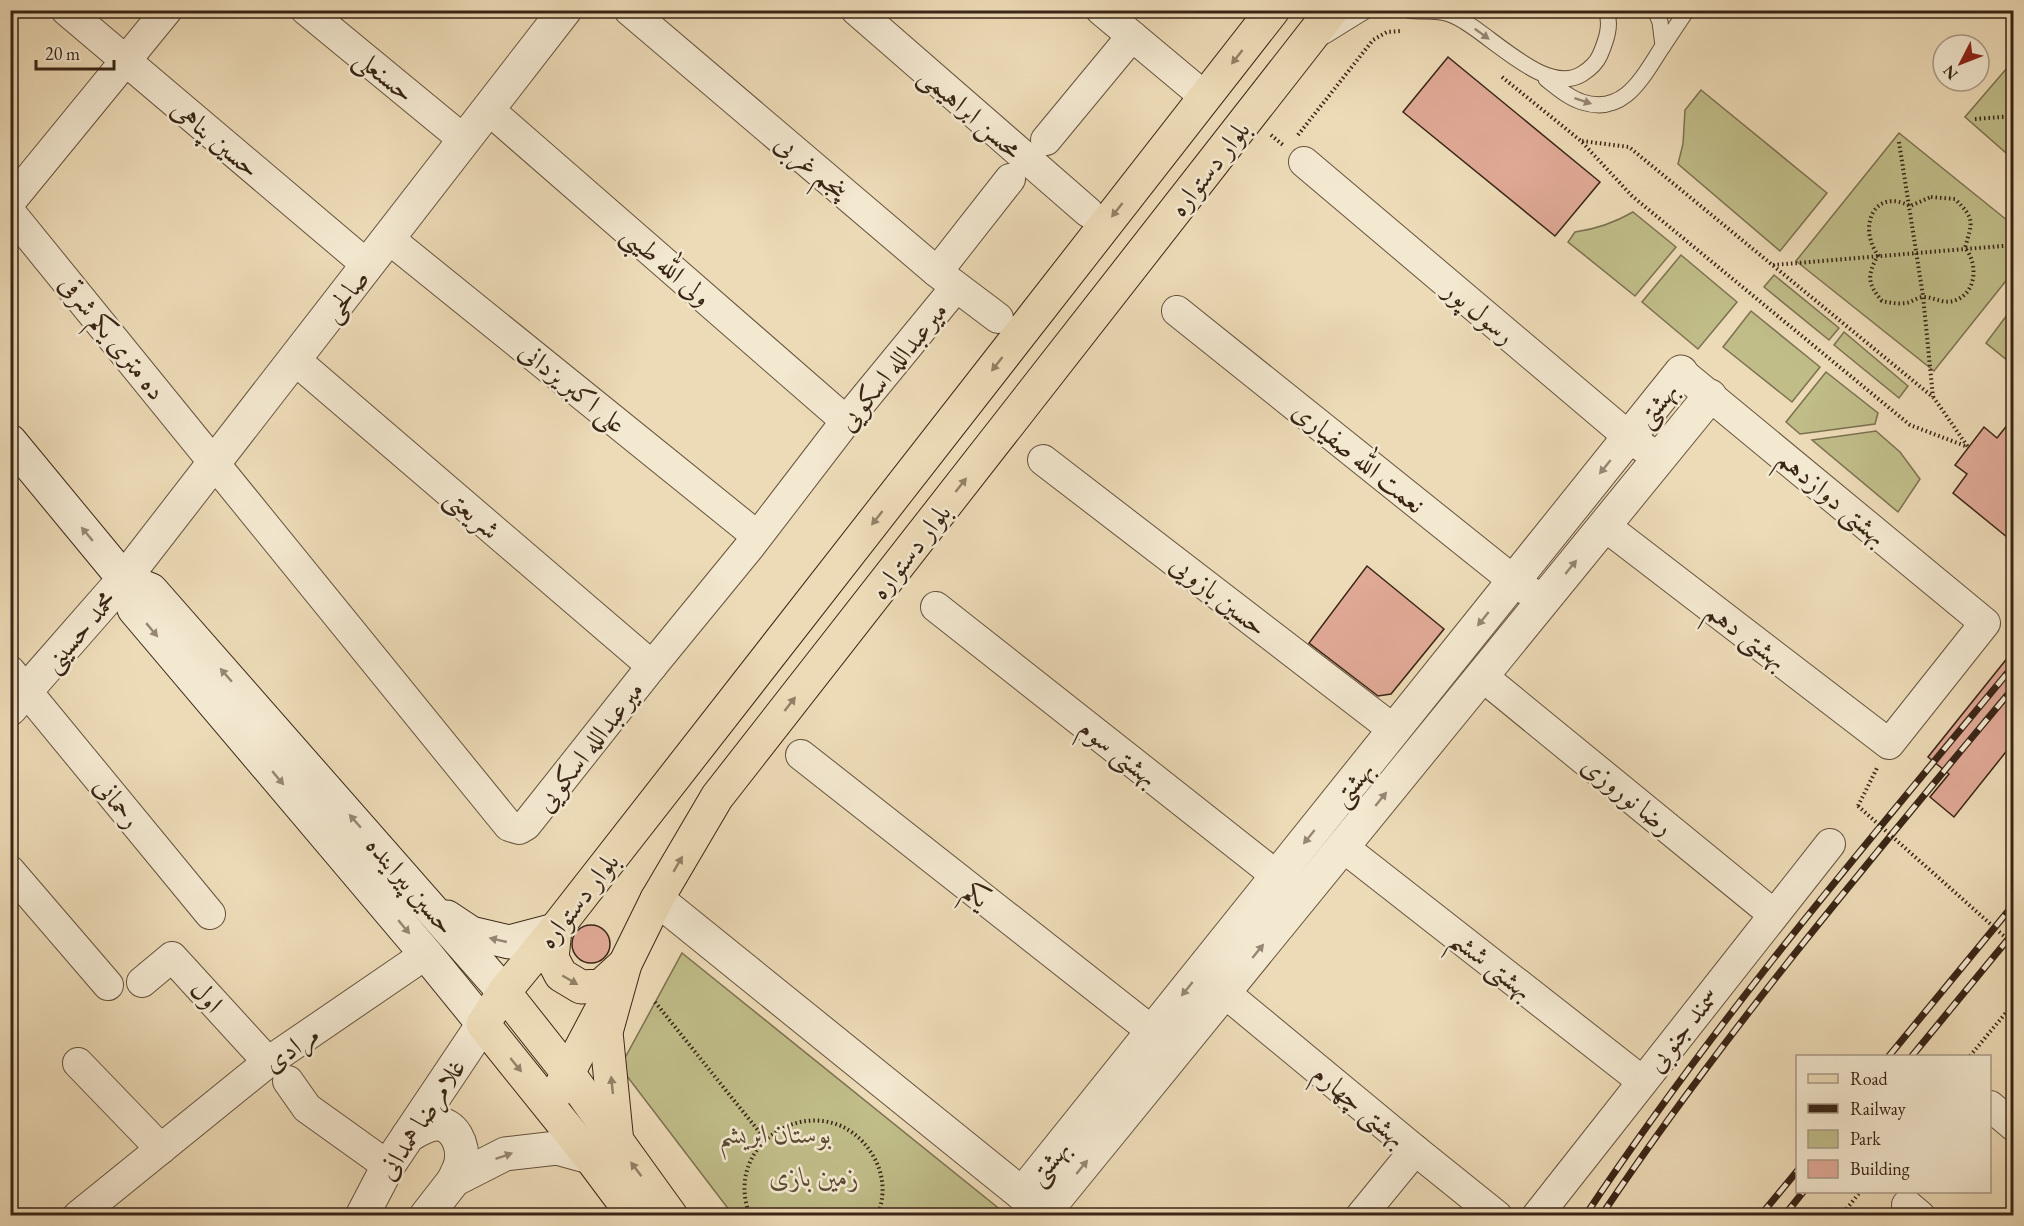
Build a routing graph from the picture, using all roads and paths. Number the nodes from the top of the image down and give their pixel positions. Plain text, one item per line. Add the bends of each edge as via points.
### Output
1 (66, 10) edge
2 (167, 10) edge
3 (306, 10) edge
4 (628, 10) edge
5 (856, 10) edge
6 (1101, 10) edge
7 (1332, 10) edge
8 (1366, 10) edge
9 (1408, 10) edge
10 (1606, 10) edge
11 (1654, 10) edge
12 (1687, 10) edge
13 (556, 14) edge
14 (1264, 14) edge
15 (1407, 30) dead end
16 (1132, 36) junction
17 (1663, 46) junction
18 (1302, 50) junction
19 (126, 62) junction
20 (1533, 70) junction
21 (1501, 75) dead end
22 (1205, 97) junction
23 (488, 109) junction
24 (2013, 116) edge
25 (1249, 117) junction
26 (1975, 119) dead end
27 (464, 140) junction
28 (1046, 140) dead end
29 (1581, 141) junction
30 (1899, 142) dead end
31 (1296, 155) junction
32 (1010, 179) dead end
33 (10, 202) edge
34 (1910, 206) junction
35 (10, 212) edge
36 (1088, 212) dead end
37 (388, 238) junction
38 (2013, 245) edge
39 (1965, 248) junction
40 (1916, 252) junction
41 (1878, 255) junction
42 (367, 265) junction
43 (1772, 265) junction
44 (946, 280) junction
45 (1923, 297) junction
46 (1177, 310) dead end
47 (998, 318) dead end
48 (294, 359) junction
49 (1681, 372) joint
50 (1710, 396) junction
51 (1934, 398) junction
52 (846, 421) junction
53 (1629, 437) junction
54 (10, 441) edge
55 (1659, 459) junction
56 (1043, 460) dead end
57 (215, 462) junction
58 (1605, 526) junction
59 (757, 536) junction
60 (124, 579) junction
61 (1514, 581) junction
62 (1543, 601) junction
63 (936, 607) dead end
64 (652, 666) junction
65 (1482, 676) junction
66 (16, 690) edge
67 (1395, 730) junction
68 (1889, 744) junction
69 (801, 755) dead end
70 (1830, 844) dead end
71 (1342, 847) junction
72 (10, 872) edge
73 (1277, 877) junction
74 (1303, 896) junction
75 (657, 899) junction
76 (429, 905) junction
77 (210, 914) dead end
78 (1773, 914) junction
79 (555, 930) junction
80 (2013, 945) edge
81 (426, 954) junction
82 (625, 964) junction
83 (142, 982) dead end
84 (108, 985) dead end
85 (504, 992) junction
86 (1224, 992) junction
87 (655, 1002) dead end
88 (2013, 1003) edge
89 (483, 1024) junction
90 (1153, 1032) junction
91 (1971, 1055) edge
92 (78, 1063) dead end
93 (278, 1072) junction
94 (568, 1073) junction
95 (1642, 1081) junction
96 (549, 1106) junction
97 (1991, 1109) edge
98 (2013, 1126) edge
99 (408, 1136) junction
100 (765, 1139) junction
101 (161, 1149) junction
102 (604, 1150) junction
103 (1415, 1150) junction
104 (388, 1166) junction
105 (454, 1180) junction
106 (1858, 1193) edge
107 (1039, 1207) edge
108 (90, 1212) edge
109 (362, 1215) edge
110 (426, 1215) edge
111 (634, 1215) edge
112 (671, 1215) edge
113 (750, 1215) edge
114 (877, 1215) edge
115 (1361, 1215) edge
116 (1497, 1215) edge
117 (1537, 1215) edge
118 (1841, 1215) edge

1 - 19 street, حسین پناهی
2 - 19 street
3 - 27 street, حسنعلی
4 - 44 street, پنجم غربی
5 - 36 street, محسن ابراهیمی
6 - 16 street
7 - 18 main road, بلوار دستواره
8 - 18 lane
9 -> 20 lane via 1449,14
10 - 20 lane via 1606,40 1597,63 1576,78 1564,80
11 - 17 lane
12 - 17 lane
13 - 23 street, صالحی
14 -> 22 main road, بلوار دستواره
15 - 31 path via 1387,32 1372,40
16 - 22 street
16 - 28 street
20 -> 17 lane via 1581,102 1610,105 1631,91
18 - 25 main road, بلوار دستواره
19 - 33 street
19 - 42 street, حسین پناهی
21 - 29 path
22 -> 79 main road, بلوار دستواره
23 - 27 street, صالحی
23 - 52 street, ولی الله طیبی
24 - 26 path
25 - 31 path
75 -> 25 main road, بلوار دستواره via 717,797
27 - 37 street, صالحی
29 - 43 path via 1629,147
29 - 51 path via 1632,196 1910,425 1968,447
30 - 34 path
31 - 53 street, رسول پور
32 - 44 street, میرعبدالله اسکویی
34 - 39 path via 1931,197 1955,199 1971,218
34 - 40 path
34 - 41 path via 1898,200 1886,202 1870,216 1870,241
35 - 57 street, ده متری یکم شرقی
37 - 42 street, صالحی
37 - 59 street, علی اکبر یزدانی
38 - 39 path
39 - 40 path
39 - 45 path via 1972,256 1973,269 1968,290 1957,300 1943,302
40 - 41 path
40 - 45 path
41 - 43 path
41 - 45 path via 1870,271 1870,284 1882,302 1905,303
42 - 48 street, صالحی
43 - 51 path
44 - 47 street, پنجم غربی
44 - 52 street, میرعبدالله اسکویی
45 - 51 path
46 - 61 street, نعمت الله صفیاری
48 - 57 street, صالحی
48 - 64 street, شریعتی
49 - 50 street, بهشتی دوازدهم
49 - 53 street, بهشتی
50 - 55 street
50 - 68 street, بهشتی دوازدهم via 1984,623
52 - 59 street, میرعبدالله اسکویی
53 - 55 street, رسول پور
53 -> 61 street, بهشتی
60 -> 54 street, حسین پیراینده
55 - 58 street
56 - 67 street, حسین بازویی
57 - 60 street, صالحی
57 - 64 street, میرعبدالله اسکویی via 509,826 519,829 526,825
62 -> 58 street
58 - 68 street, بهشتی دهم
59 - 64 street, میرعبدالله اسکویی
60 - 66 street, محمد حسینی
76 -> 60 street, حسین پیراینده via 152,590
60 -> 81 street, حسین پیراینده via 134,609
61 - 62 street, نعمت الله صفیاری
61 -> 67 street, بهشتی
62 - 65 street
63 - 73 street, بهشتی سوم
71 -> 65 street
65 - 78 street, رضا نوروزی
66 - 77 street, رحمانی
67 -> 73 street, بهشتی
68 - 80 path, bridge via 1858,806
69 - 90 street, یکم
70 - 78 street, سمند جنوبی
71 - 74 street
71 - 95 street, بهشتی ششم
72 - 84 street
73 - 74 street, بهشتی سوم
73 -> 90 street, بهشتی
86 -> 74 street
75 - 82 main road, بلوار دستواره
75 - 107 street, بهشتی
79 -> 76 street via 509,942 471,933
76 - 85 street, حسین پیراینده
78 - 95 street, سمند جنوبی
79 -> 82 main road via 552,958 561,975 581,987 601,986
79 - 85 main road, بلوار دستواره
81 - 89 street, حسین پیراینده
81 - 93 street, مرادی
82 - 94 main road
102 -> 82 main road, بلوار دستواره via 606,1032
83 - 93 street, اول via 172,957
85 - 89 main road, بلوار دستواره
85 - 94 main road, حسین پیراینده
86 - 103 street, بهشتی چهارم
107 -> 86 street
87 - 100 path
88 - 91 path
89 -> 96 main road, حسین پیراینده
89 - 99 street, غلامرضا همدانی
90 - 107 street, بهشتی
92 - 101 street
93 - 101 street, مرادی
93 - 104 street via 307,1108
94 - 96 main road
94 - 102 main road, حسین پیراینده
95 - 117 street, سمند جنوبی
96 - 102 main road, حسین پیراینده
97 - 98 street
99 - 104 street, غلامرضا همدانی
99 - 105 street via 437,1123 449,1127 460,1141 461,1161
100 - 113 path via 751,1158 744,1180 745,1204
100 - 114 path via 784,1126 805,1120 828,1121 848,1129 866,1144 878,1163 883,1184
101 - 108 street, مرادی
105 -> 102 street via 505,1154 557,1148
102 - 111 main road, حسین پیراینده
112 -> 102 main road, حسین پیراینده
103 - 115 street
103 - 116 street, بهشتی چهارم
104 - 109 street, غلامرضا همدانی
105 - 110 street
106 - 118 path

